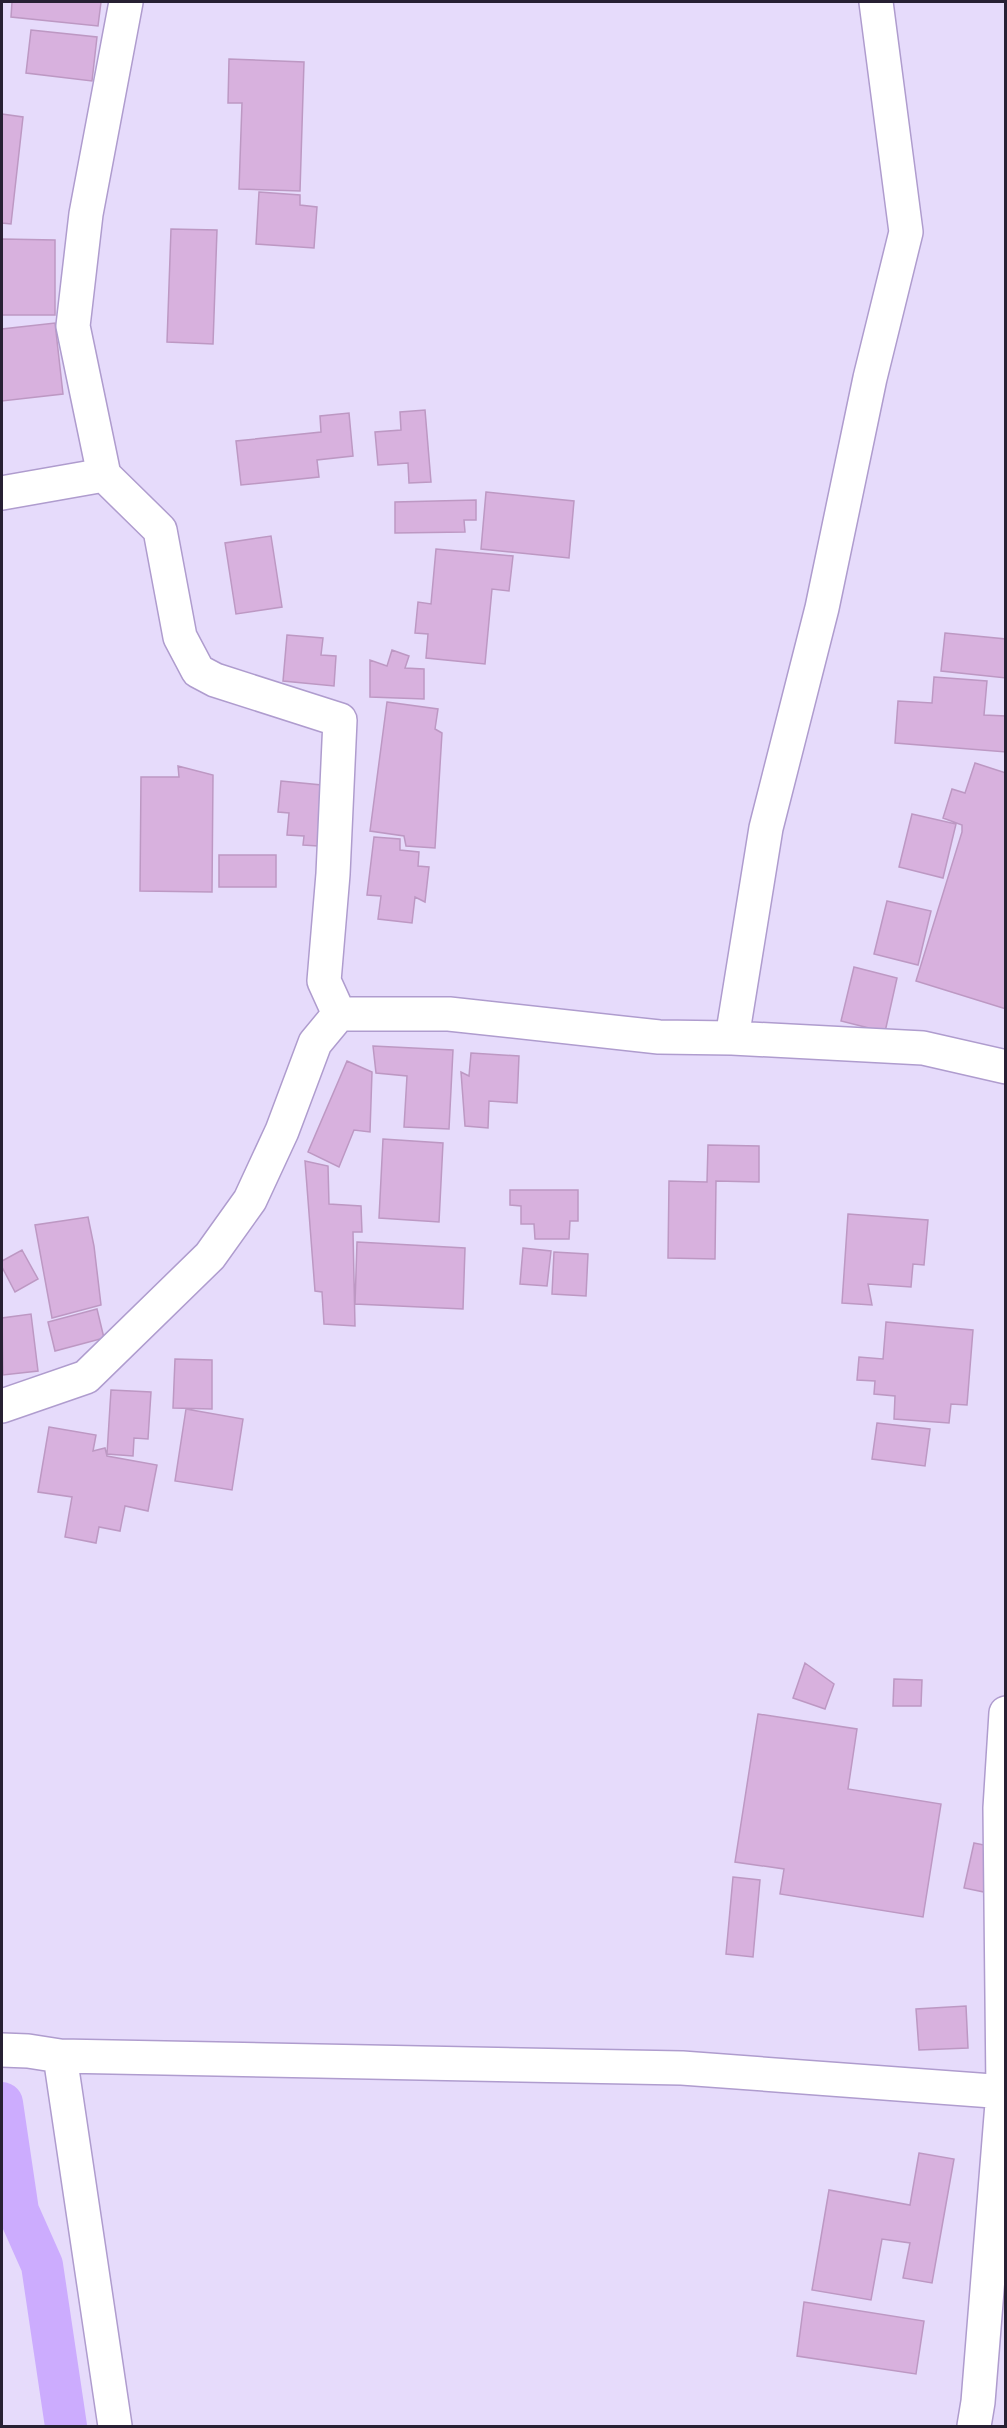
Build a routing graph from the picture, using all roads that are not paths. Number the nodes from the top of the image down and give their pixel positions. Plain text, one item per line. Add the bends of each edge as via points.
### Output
1 (126, 2) edge
2 (876, 2) edge
3 (105, 475) junction
4 (2, 493) edge
5 (339, 1014) junction
6 (732, 1038) junction
7 (1005, 1067) edge
8 (2, 1406) edge
9 (1005, 1713) edge
10 (15, 2050) edge
11 (60, 2056) junction
12 (1004, 2092) edge
13 (115, 2427) edge
14 (974, 2427) edge

1 - 3 street via 86,214 73,326
2 - 6 street via 906,232 870,378 822,608 766,828
3 - 4 street
3 - 5 street via 160,530 180,637 198,671 215,681 340,720 324,981
5 - 6 street via 449,1014 659,1037
5 - 8 street via 315,1043 282,1131 250,1200 210,1256 86,1377
6 - 7 street via 923,1048
9 - 12 street via 1000,1808
10 - 11 street
11 - 12 street via 682,2068
11 - 13 street
12 - 14 street

